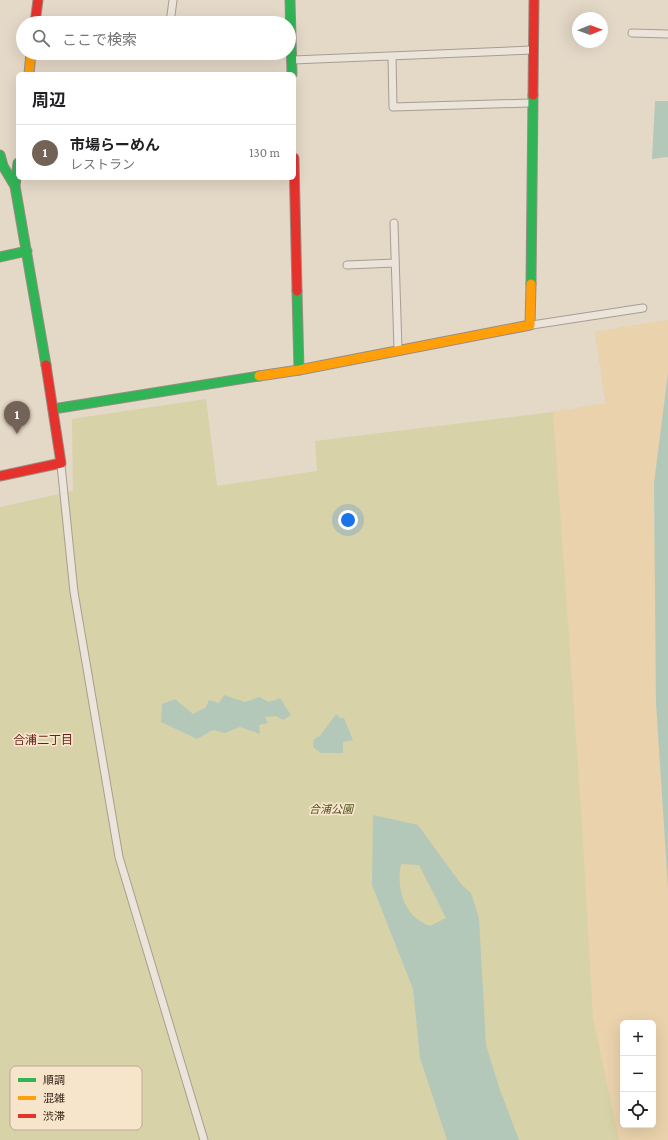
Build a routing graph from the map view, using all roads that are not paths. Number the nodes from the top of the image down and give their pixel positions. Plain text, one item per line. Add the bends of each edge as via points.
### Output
1 (38, 0) edge
2 (173, 0) edge
3 (290, 0) edge
4 (534, 0) edge
5 (36, 16) edge
6 (171, 16) edge
7 (291, 16) edge
8 (632, 33) dead end
9 (668, 34) edge
10 (532, 50) junction
11 (392, 56) junction
12 (30, 60) edge
13 (292, 60) edge
14 (296, 60) edge
15 (29, 72) edge
16 (292, 72) edge
17 (532, 103) junction
18 (0, 156) edge
19 (16, 178) edge
20 (295, 180) edge
21 (15, 186) junction
22 (394, 223) dead end
23 (27, 251) junction
24 (0, 257) edge
25 (395, 263) junction
26 (347, 264) dead end
27 (643, 308) dead end
28 (530, 325) junction
29 (398, 351) junction
30 (299, 370) junction
31 (53, 409) junction
32 (61, 463) junction
33 (0, 476) edge
34 (204, 1140) edge

1 - 5 street
2 - 6 lane
3 - 7 street
4 - 10 street
8 - 9 lane
10 - 11 lane
10 - 17 street
11 - 14 lane
11 - 17 lane via 393,107
12 - 15 street
13 - 16 street
17 - 28 street
18 - 21 street
19 - 21 street
20 - 30 street
21 - 23 street
22 - 25 lane
23 - 24 street
23 - 31 street
25 - 26 lane
25 - 29 lane
27 - 28 lane
28 - 29 street
29 - 30 street
30 - 31 street
31 - 32 street
32 - 33 street
32 - 34 lane via 74,592 119,857

